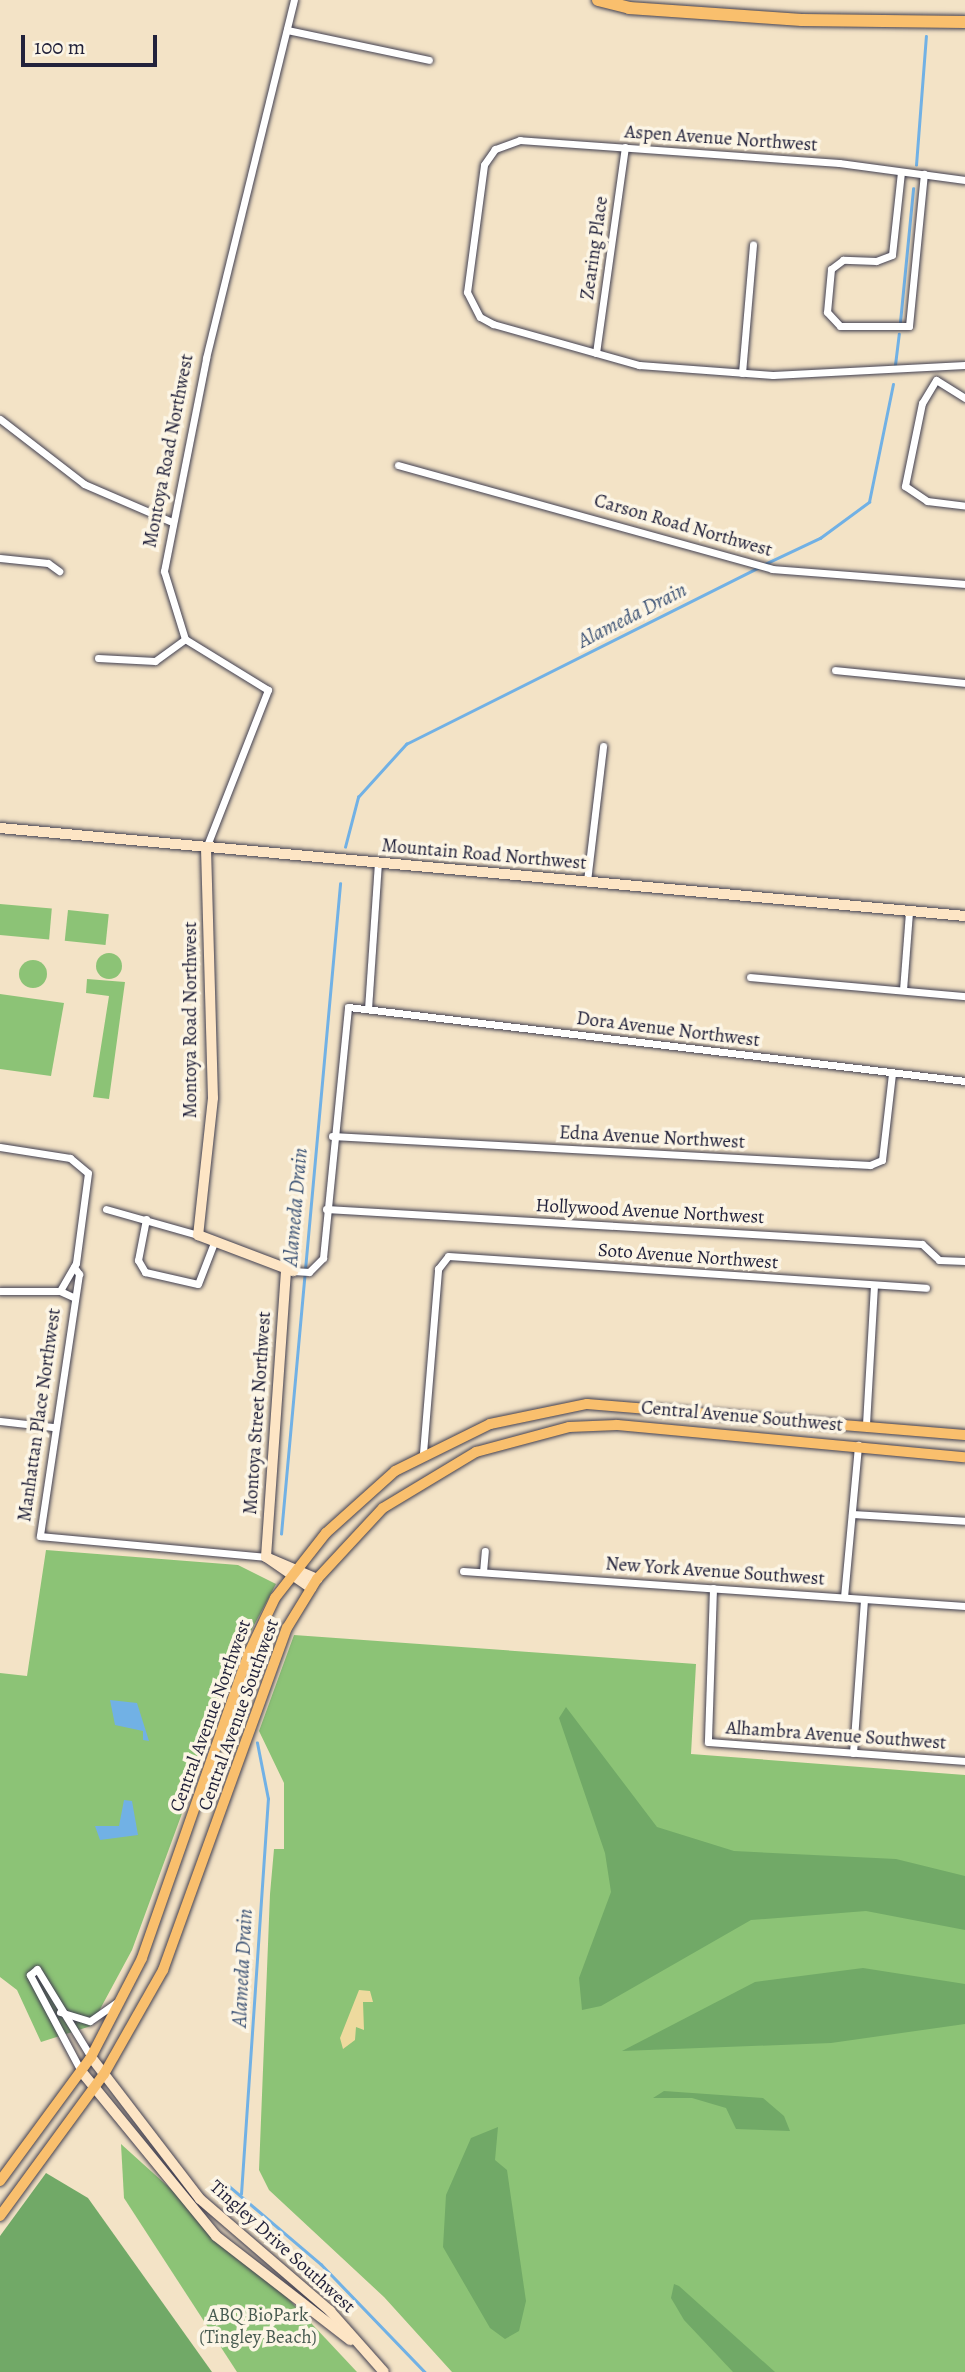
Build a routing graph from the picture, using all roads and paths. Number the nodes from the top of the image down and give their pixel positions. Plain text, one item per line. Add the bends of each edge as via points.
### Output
1 (294, 0) edge
2 (598, 0) edge
3 (965, 22) edge
4 (287, 30) junction
5 (429, 60) dead end
6 (625, 148) junction
7 (901, 172) junction
8 (924, 174) junction
9 (965, 180) edge
10 (753, 244) dead end
11 (596, 353) junction
12 (965, 366) edge
13 (742, 373) junction
14 (965, 398) edge
15 (0, 419) edge
16 (398, 465) dead end
17 (965, 506) edge
18 (170, 521) junction
19 (0, 558) edge
20 (59, 571) dead end
21 (965, 584) edge
22 (186, 639) junction
23 (98, 658) dead end
24 (835, 670) dead end
25 (965, 683) edge
26 (603, 746) dead end
27 (0, 828) edge
28 (206, 848) junction
29 (378, 863) junction
30 (587, 881) junction
31 (909, 912) junction
32 (965, 916) edge
33 (750, 977) dead end
34 (902, 990) junction
35 (964, 996) edge
36 (368, 1009) junction
37 (892, 1073) junction
38 (965, 1081) edge
39 (332, 1136) junction
40 (0, 1147) edge
41 (106, 1209) dead end
42 (326, 1209) junction
43 (146, 1219) junction
44 (198, 1235) junction
45 (215, 1240) junction
46 (965, 1261) edge
47 (74, 1267) junction
48 (290, 1271) junction
49 (874, 1285) junction
50 (926, 1288) dead end
51 (0, 1291) edge
52 (60, 1291) junction
53 (73, 1297) junction
54 (0, 1421) edge
55 (866, 1424) junction
56 (53, 1427) junction
57 (965, 1435) edge
58 (858, 1445) junction
59 (423, 1453) junction
60 (965, 1457) edge
61 (852, 1514) junction
62 (965, 1521) edge
63 (485, 1551) dead end
64 (266, 1557) junction
65 (463, 1571) dead end
66 (293, 1572) junction
67 (483, 1572) junction
68 (314, 1583) junction
69 (713, 1588) junction
70 (844, 1597) junction
71 (864, 1598) junction
72 (965, 1606) edge
73 (853, 1753) junction
74 (965, 1761) edge
75 (122, 1998) junction
76 (60, 2012) junction
77 (91, 2057) junction
78 (82, 2071) junction
79 (104, 2074) junction
80 (94, 2087) junction
81 (0, 2181) edge
82 (0, 2216) edge
83 (374, 2361) junction
84 (384, 2372) edge

1 - 4 street, Montoya Road Northwest
2 - 3 highway via 629,8 802,20
4 - 5 street
4 - 18 street, Montoya Road Northwest
6 - 7 street, Aspen Avenue Northwest
6 - 11 street, Zearing Place
6 - 11 street, Aspen Avenue Northwest via 520,140 495,149 484,165 467,292 480,317
7 - 8 street, Aspen Avenue Northwest
7 - 8 street via 892,255 876,261 843,260 831,269 827,312 840,326 909,326
8 - 9 street, Aspen Avenue Northwest
10 - 13 street
11 - 13 street via 639,365
12 - 13 street
14 - 17 street via 936,380 922,403 905,486 927,502
15 - 18 street via 85,484
16 - 21 street, Carson Road Northwest via 772,569
18 - 22 street, Montoya Road Northwest via 164,571
19 - 20 street via 48,563
22 - 23 street via 155,661
22 - 28 street, Montoya Road Northwest via 268,690
24 - 25 street
26 - 30 street
27 - 28 street, Mountain Road Northwest
28 - 29 street, Mountain Road Northwest
28 - 44 street, Montoya Road Northwest via 213,1098
29 - 30 street, Mountain Road Northwest
29 - 36 street
30 - 31 street, Mountain Road Northwest
31 - 32 street, Mountain Road Northwest
31 - 34 street
33 - 34 street
34 - 35 street
36 - 37 street, Dora Avenue Northwest
36 - 39 street via 348,1007
37 - 38 street, Dora Avenue Northwest
37 - 39 street, Edna Avenue Northwest via 882,1160 870,1165
39 - 42 street
40 - 47 street, Manhattan Place Northwest via 70,1158 88,1173
41 - 43 street
42 - 46 street, Hollywood Avenue Northwest via 922,1244 939,1260
42 - 48 street via 323,1258 309,1272
43 - 44 street
43 - 45 street via 138,1261 145,1272 198,1284
44 - 45 street
45 - 48 street
47 - 52 street
47 - 53 street, Manhattan Place Northwest
48 - 64 street, Montoya Street Northwest
49 - 50 street, Soto Avenue Northwest
49 - 55 street
49 - 59 street, Soto Avenue Northwest via 448,1256 438,1269
51 - 52 street
52 - 53 street
53 - 56 street, Manhattan Place Northwest
54 - 56 street
55 - 57 main road, Central Avenue Northwest
55 - 59 main road, Central Avenue Northwest via 587,1404 508,1418
56 - 64 street, Manhattan Place Northwest via 40,1536
58 - 60 main road, Central Avenue Southwest
58 - 61 street
58 - 68 main road, Central Avenue Southwest via 617,1425 532,1434 476,1452 412,1487 364,1525
59 - 66 main road, Central Avenue Northwest via 366,1494
61 - 62 street
61 - 70 street
63 - 67 street
64 - 66 street
65 - 67 street, New York Avenue Southwest
66 - 68 street
66 - 75 main road, Central Avenue Northwest via 248,1655 166,1897
67 - 69 street, New York Avenue Southwest
68 - 79 main road, Central Avenue Southwest via 275,1656 176,1939
69 - 70 street, New York Avenue Southwest
69 - 73 street, Alhambra Avenue Southwest via 706,1739
70 - 71 street, New York Avenue Southwest
71 - 72 street, New York Avenue Southwest
71 - 73 street
73 - 74 street, Alhambra Avenue Southwest
75 - 76 street via 90,2021
75 - 77 main road, Central Avenue Northwest
76 - 77 street
76 - 78 street via 37,1969 30,1975
77 - 78 main road, Central Avenue Northwest
77 - 79 street, Tingley Drive Southwest
78 - 80 street, Tingley Drive Southwest
78 - 81 main road, Central Avenue Northwest
79 - 80 main road, Central Avenue Southwest
79 - 83 street, Tingley Drive Southwest via 200,2199 330,2311
80 - 82 main road, Central Avenue Southwest
80 - 83 street, Tingley Drive Southwest via 216,2236
83 - 84 street, Tingley Drive Southwest

